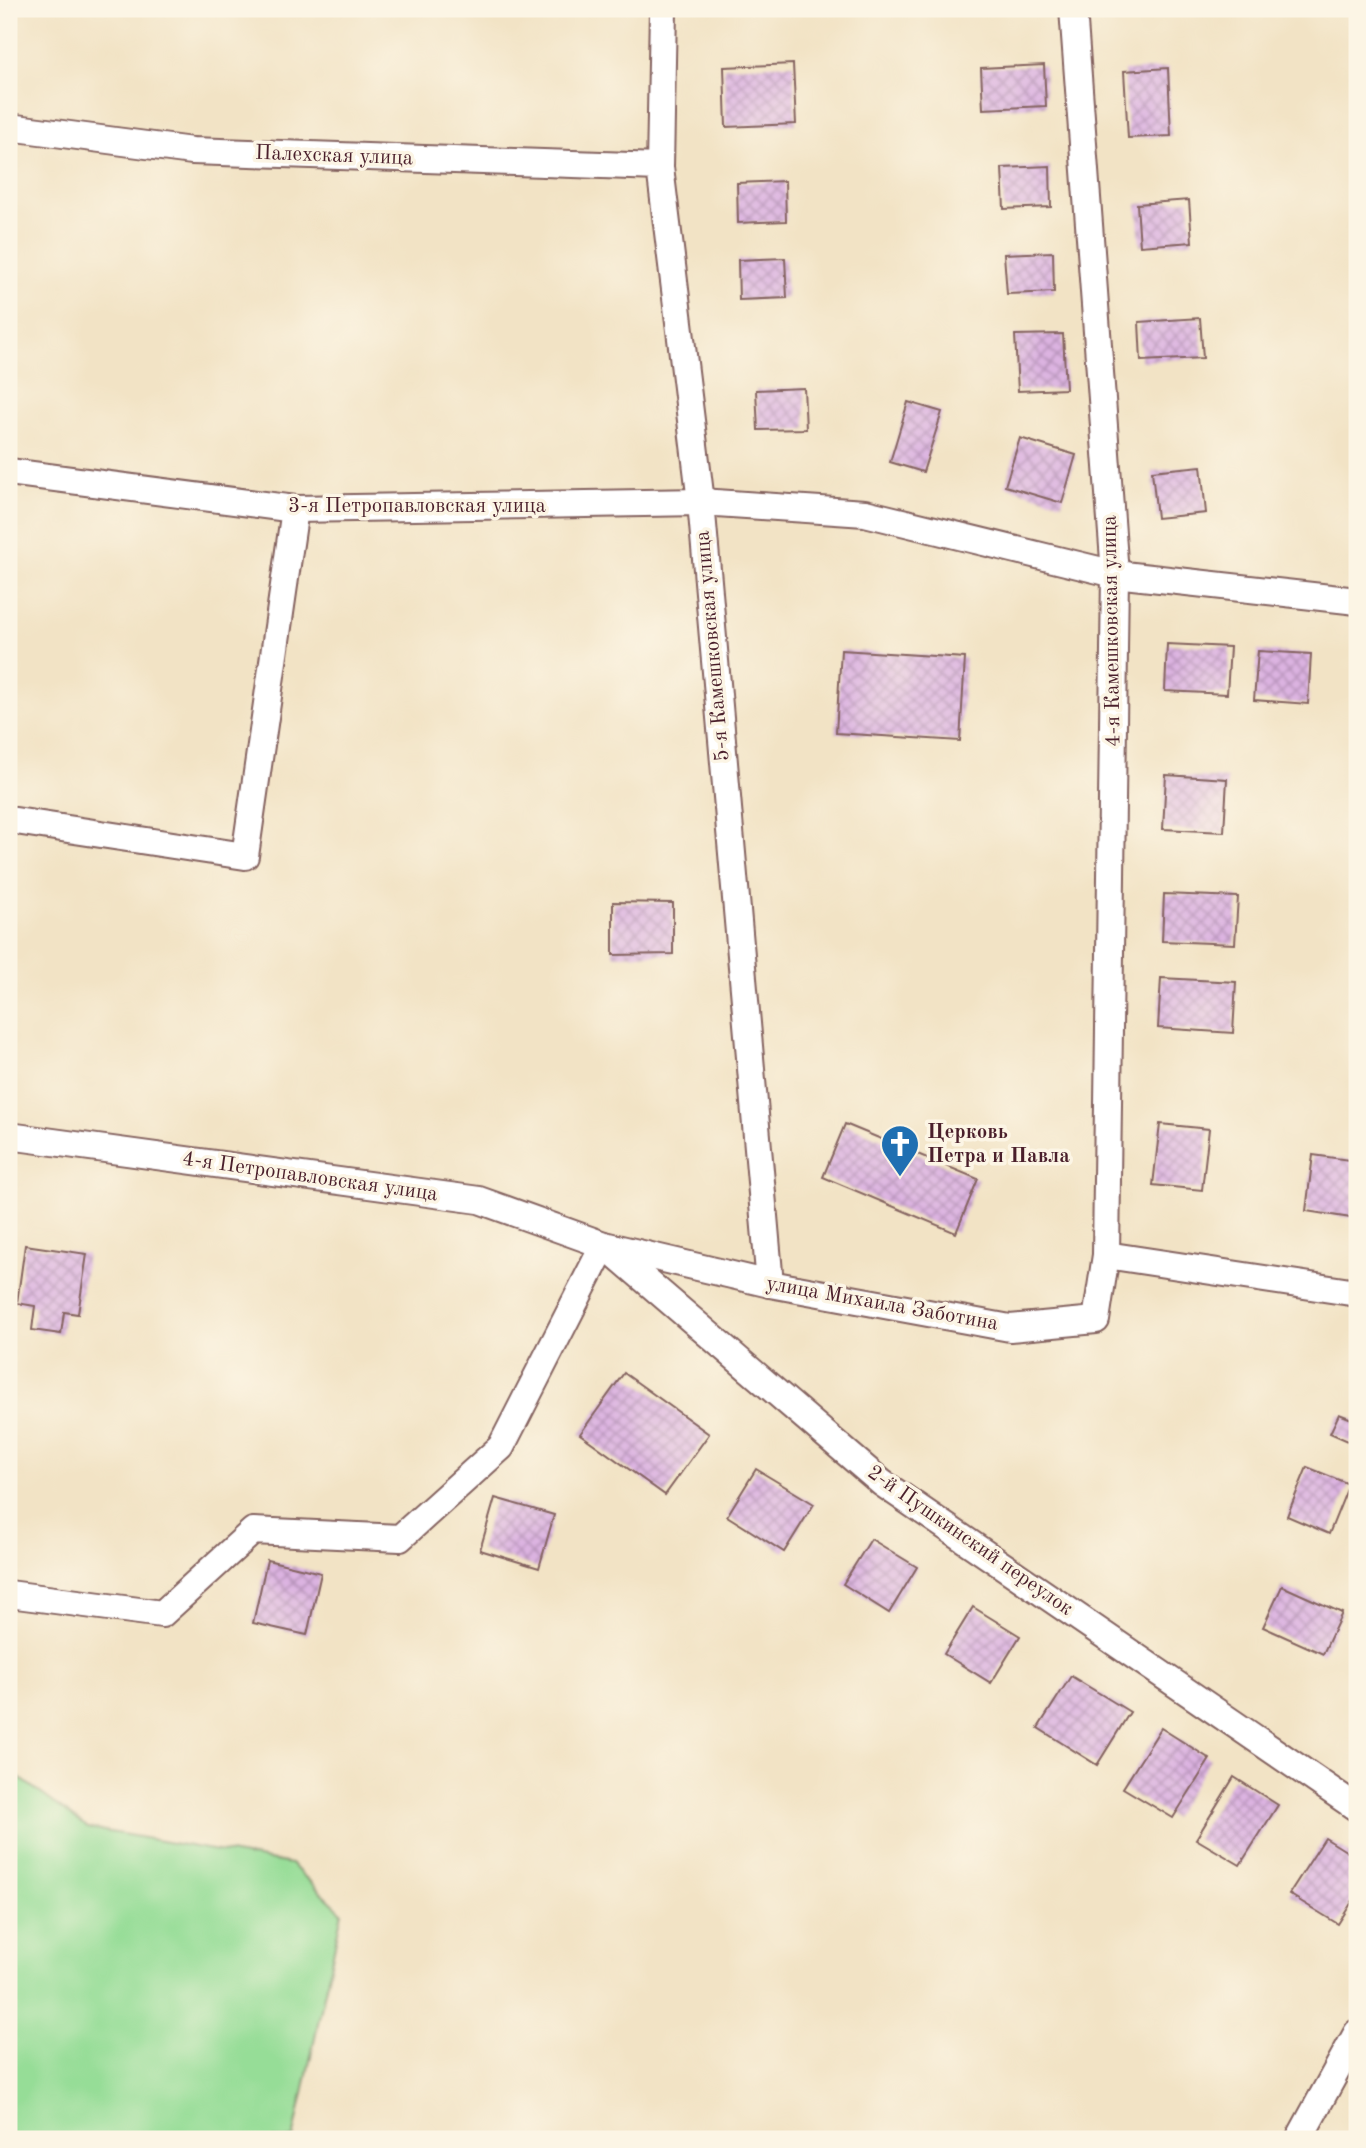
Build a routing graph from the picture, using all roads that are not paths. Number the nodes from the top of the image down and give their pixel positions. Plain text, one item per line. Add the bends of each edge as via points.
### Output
1 (663, 9) edge
2 (1073, 9) edge
3 (9, 127) edge
4 (660, 167) junction
5 (9, 472) edge
6 (701, 502) junction
7 (295, 509) junction
8 (1115, 574) junction
9 (1357, 601) edge
10 (9, 820) edge
11 (9, 1136) edge
12 (604, 1245) junction
13 (1106, 1255) junction
14 (770, 1284) junction
15 (1357, 1293) edge
16 (9, 1594) edge
17 (1357, 1808) edge
18 (1357, 2033) edge
19 (1299, 2139) edge

1 - 4 street, 5-я Камешковская улица
2 - 8 street, 4-я Камешковская улица
3 - 4 street, Палехская улица via 192,151
4 - 6 street, 5-я Камешковская улица
5 - 7 street, 3-я Петропавловская улица
6 - 7 street, 3-я Петропавловская улица
6 - 8 street, 3-я Петропавловская улица via 865,513
6 - 14 street, 5-я Камешковская улица
7 - 10 street via 245,856
8 - 9 street, 3-я Петропавловская улица
8 - 13 street, 4-я Камешковская улица
11 - 12 street, 4-я Петропавловская улица via 478,1200
12 - 14 street, улица Михаила Заботина
12 - 16 street via 501,1447 400,1538 253,1531 162,1614
12 - 17 street, 2-й Пушкинский переулок via 882,1483
13 - 14 street, улица Михаила Заботина via 1096,1320 1010,1328
13 - 15 street
18 - 19 street

